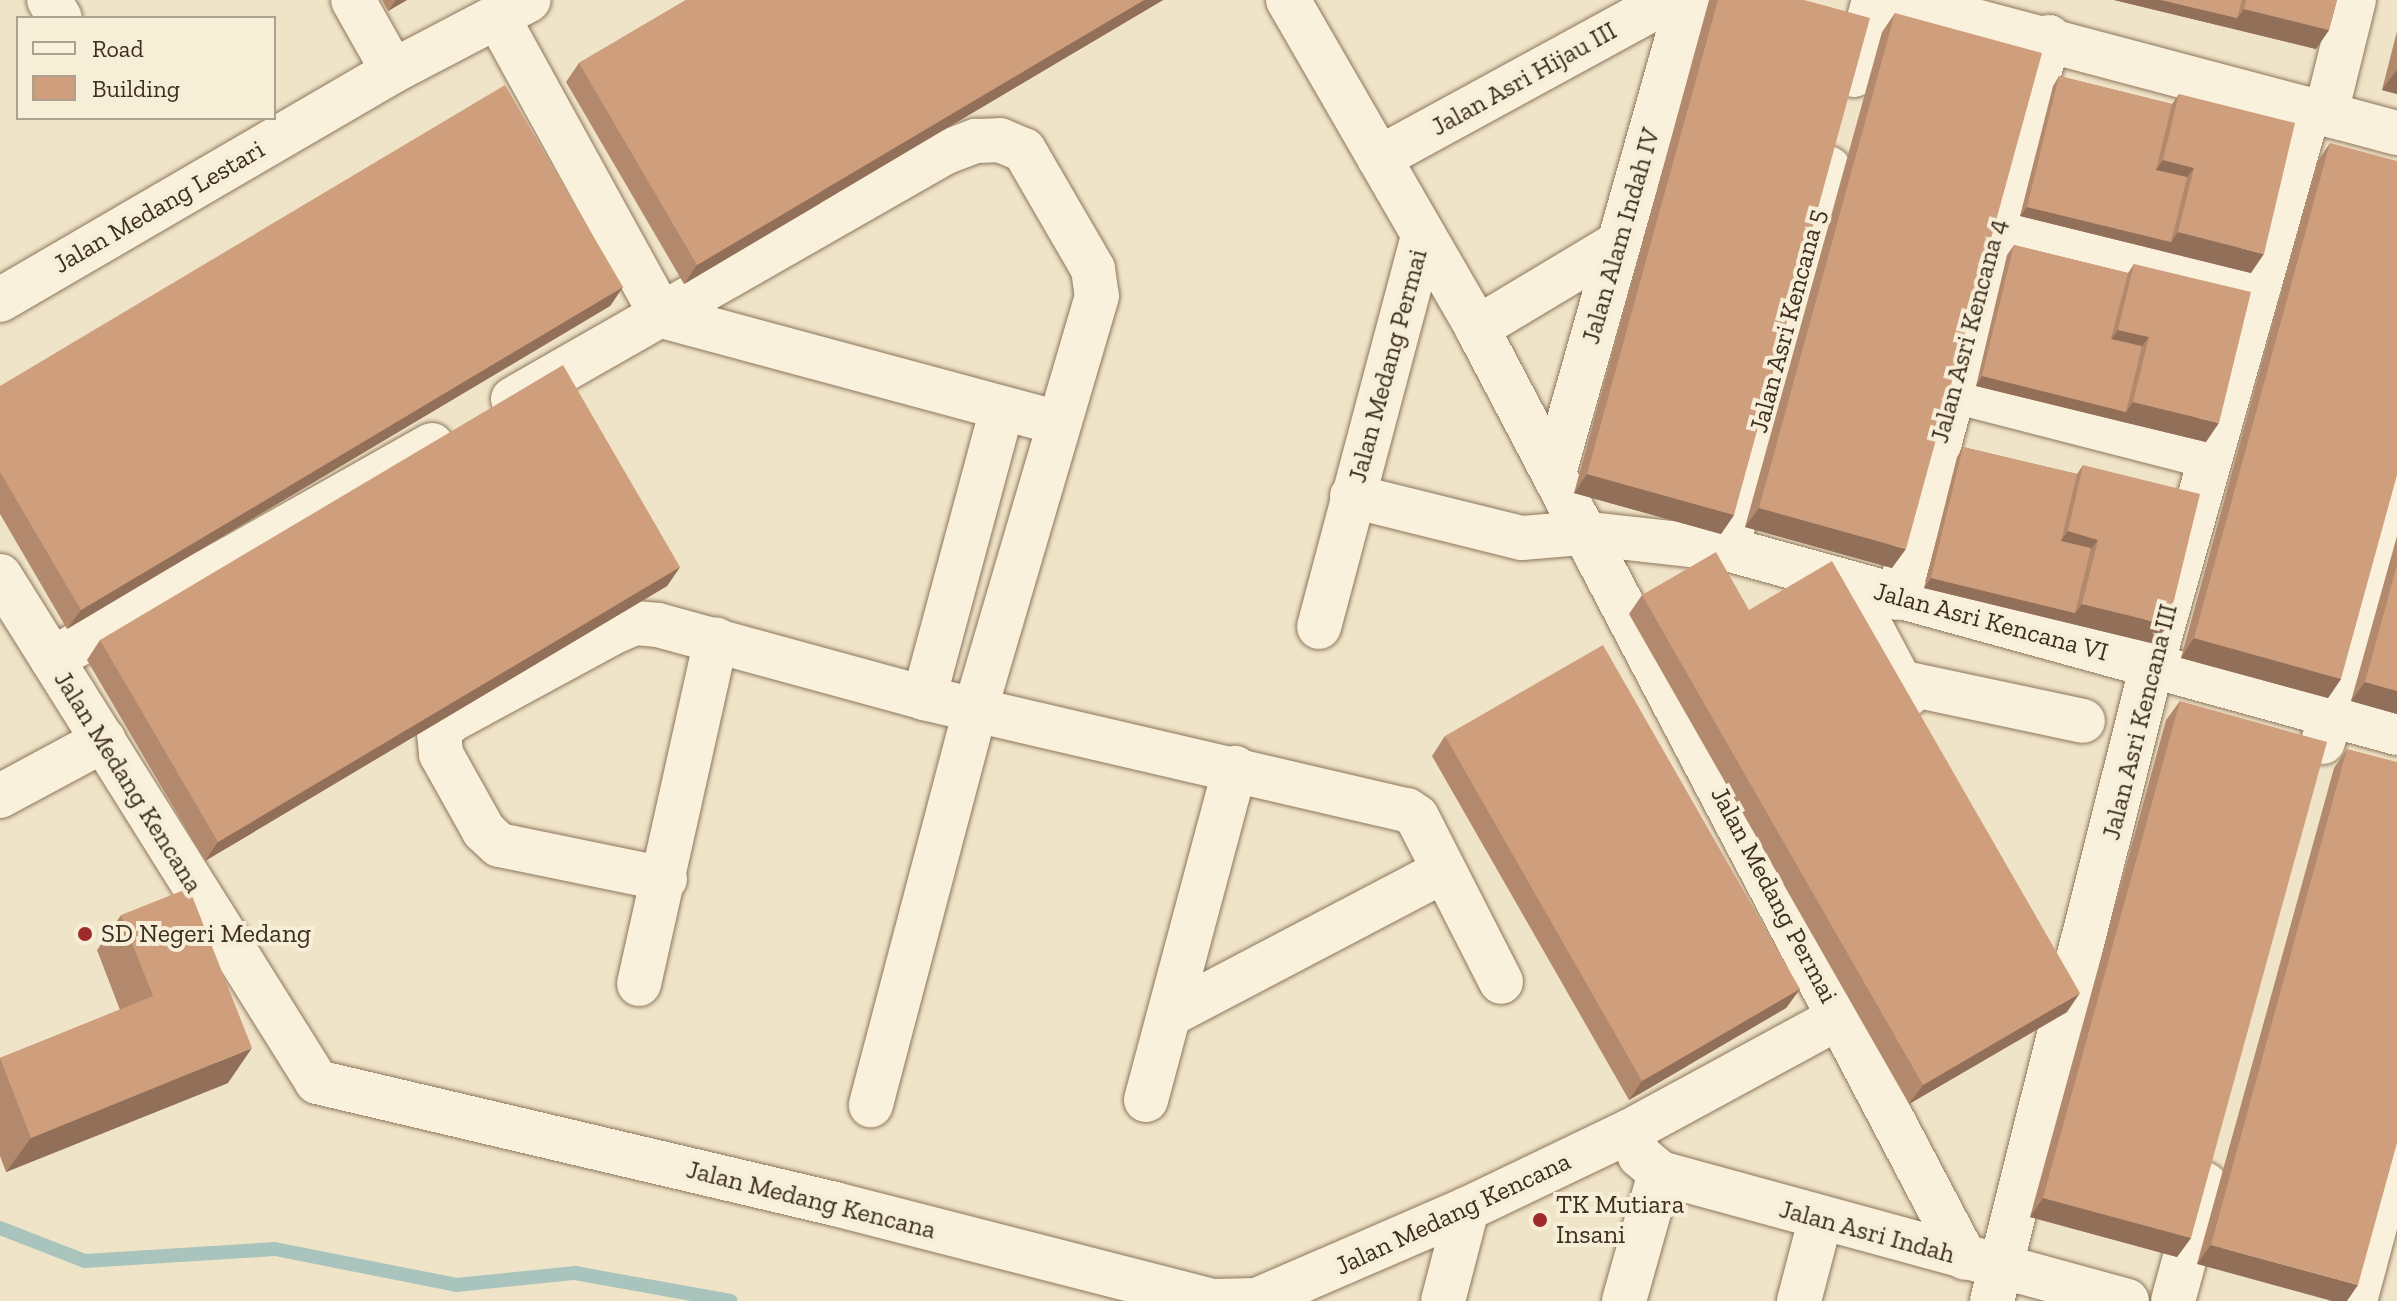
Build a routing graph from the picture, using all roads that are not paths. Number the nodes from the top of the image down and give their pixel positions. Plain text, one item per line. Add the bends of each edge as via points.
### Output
1 (353, 0) edge
2 (1669, 0) edge
3 (1688, 0) edge
4 (1874, 0) edge
5 (1896, 0) edge
6 (2354, 0) edge
7 (1298, 3) edge
8 (514, 9) edge
9 (2045, 51) junction
10 (393, 71) junction
11 (2318, 111) junction
12 (2397, 133) edge
13 (1379, 158) junction
14 (1999, 221) junction
15 (1423, 236) junction
16 (1619, 243) junction
17 (2259, 286) junction
18 (0, 300) edge
19 (662, 316) junction
20 (1477, 328) junction
21 (1954, 391) junction
22 (1002, 409) junction
23 (1056, 422) junction
24 (2211, 457) junction
25 (1554, 473) junction
26 (2397, 480) edge
27 (1352, 496) junction
28 (1581, 533) junction
29 (1727, 549) junction
30 (0, 576) edge
31 (1848, 584) junction
32 (1898, 598) junction
33 (1319, 627) dead end
34 (716, 640) junction
35 (52, 659) junction
36 (2152, 665) junction
37 (1900, 682) junction
38 (924, 698) junction
39 (2334, 702) junction
40 (976, 707) junction
41 (2083, 721) dead end
42 (2397, 733) edge
43 (1929, 738) edge
44 (104, 740) junction
45 (1235, 768) junction
46 (2311, 789) edge
47 (0, 796) edge
48 (1441, 872) junction
49 (665, 879) junction
50 (2040, 949) edge
51 (1501, 982) dead end
52 (639, 984) dead end
53 (2070, 1005) junction
54 (1171, 1014) junction
55 (1840, 1017) junction
56 (1146, 1100) dead end
57 (871, 1105) dead end
58 (1628, 1132) junction
59 (2397, 1144) edge
60 (2214, 1150) edge
61 (1660, 1173) junction
62 (1467, 1209) junction
63 (1820, 1221) junction
64 (1992, 1271) edge
65 (1443, 1301) edge
66 (1624, 1301) edge
67 (1799, 1301) edge
68 (2127, 1301) edge
69 (2173, 1301) edge
70 (2355, 1301) edge

1 - 10 street
2 - 13 street, Jalan Asri Hijau III
3 - 16 street, Jalan Alam Indah IV
4 - 29 street, Jalan Asri Kencana 5
5 - 9 street
6 - 11 street, Jalan Asri Kencana III
7 - 13 street, Jalan Medang Permai
8 - 10 street, Jalan Medang Lestari
8 - 19 street via 614,230
9 - 11 street
9 - 14 street, Jalan Asri Kencana 4
10 - 18 street, Jalan Medang Lestari
11 - 12 street
11 - 17 street, Jalan Asri Kencana III
13 - 15 street, Jalan Medang Permai
14 - 17 street
14 - 21 street, Jalan Asri Kencana 4
15 - 20 street, Jalan Medang Permai
15 - 27 street, Jalan Medang Permai
16 - 20 street
16 - 25 street, Jalan Alam Indah IV
17 - 24 street, Jalan Asri Kencana III
19 - 22 street
19 - 23 street via 944,153 976,141 1000,140 1024,150 1093,269 1097,296
19 - 35 street
20 - 25 street, Jalan Medang Permai
21 - 24 street
21 - 32 street, Jalan Asri Kencana 4
22 - 23 street
22 - 38 street
23 - 40 street
24 - 36 street, Jalan Asri Kencana III
25 - 28 street, Jalan Medang Permai
26 - 39 street
27 - 28 street, Jalan Medang Permai via 1522,538
27 - 33 street, Jalan Medang Permai
28 - 29 street, Jalan Asri Kencana VI
28 - 55 street, Jalan Medang Permai
29 - 31 street, Jalan Asri Kencana VI
30 - 35 street, Jalan Medang Kencana
31 - 32 street, Jalan Asri Kencana VI
31 - 37 street
32 - 36 street, Jalan Asri Kencana VI
34 - 38 street
34 - 49 street
34 - 49 street via 635,623 450,721 439,733 441,754 484,831 499,845
35 - 44 street, Jalan Medang Kencana
36 - 39 street, Jalan Asri Kencana VI
36 - 53 street, Jalan Asri Kencana III
37 - 41 street
37 - 43 street
38 - 40 street
39 - 42 street, Jalan Asri Kencana VI
39 - 46 street
40 - 45 street
40 - 57 street
44 - 47 street
44 - 62 street, Jalan Medang Kencana via 308,1075 322,1085 835,1204 1213,1301 1257,1300
45 - 48 street via 1407,810 1417,817
45 - 54 street
48 - 51 street
48 - 54 street
49 - 52 street
50 - 53 street
53 - 64 street, Jalan Asri Kencana III
54 - 56 street
55 - 58 street, Jalan Medang Kencana
55 - 64 street, Jalan Medang Permai
58 - 61 street via 1640,1156
58 - 62 street, Jalan Medang Kencana
59 - 70 street
60 - 69 street
61 - 63 street, Jalan Asri Indah
61 - 66 street
62 - 65 street
63 - 64 street, Jalan Asri Indah
63 - 67 street
64 - 68 street, Jalan Asri Indah

